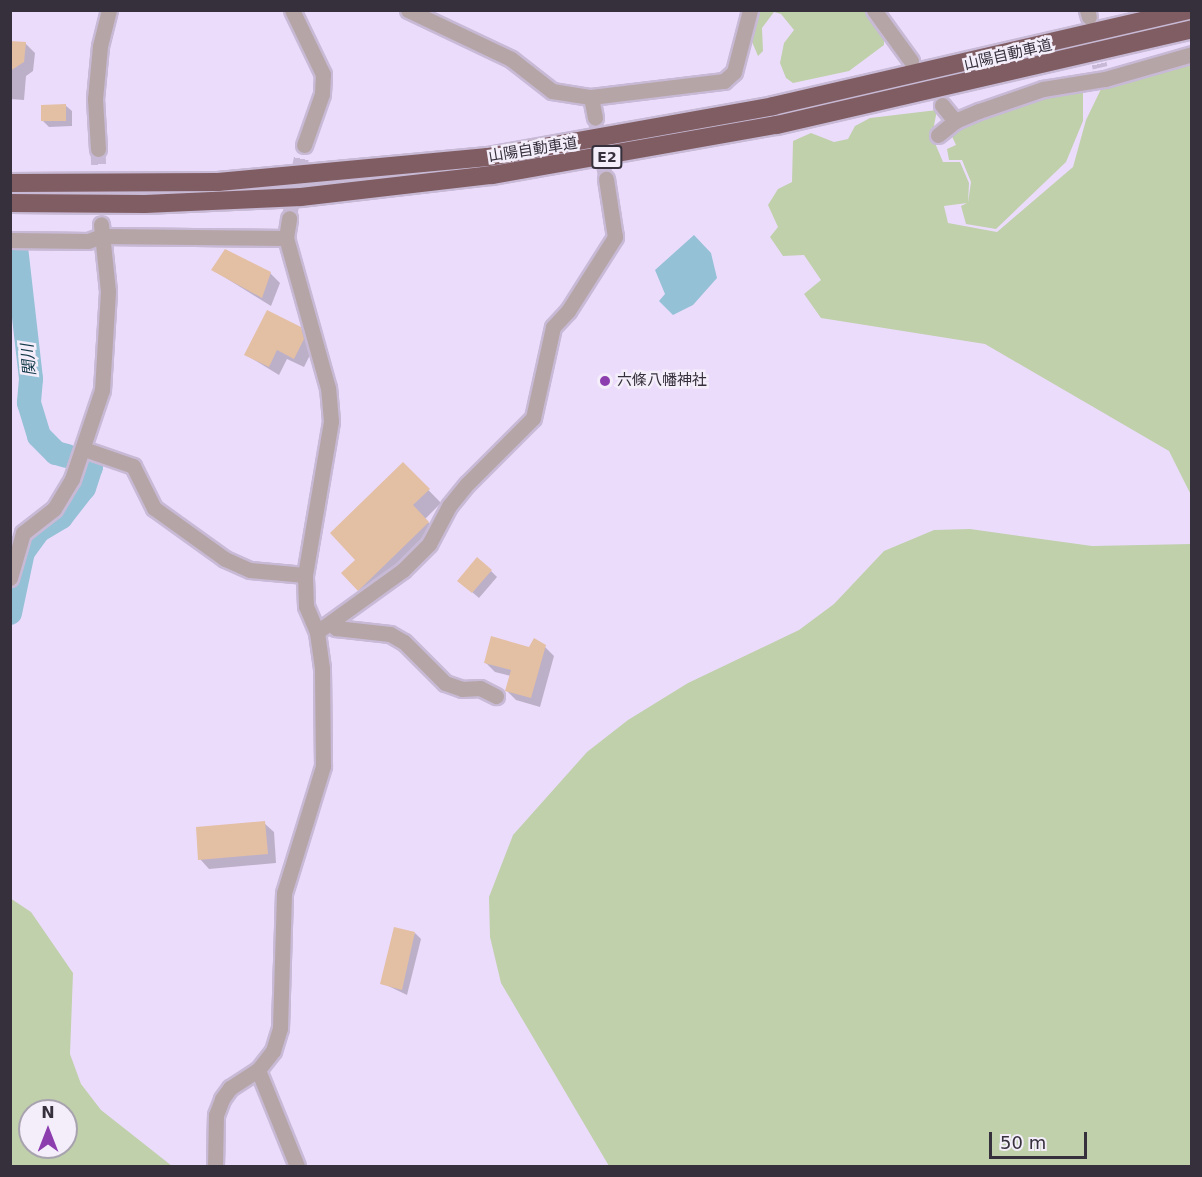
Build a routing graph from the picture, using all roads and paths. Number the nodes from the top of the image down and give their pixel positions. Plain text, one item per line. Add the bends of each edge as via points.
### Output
1 (109, 10) edge
2 (292, 10) edge
3 (408, 10) edge
4 (750, 10) edge
5 (874, 10) edge
6 (1190, 10) edge
7 (1191, 29) edge
8 (1191, 54) edge
9 (911, 61) dead end
10 (591, 97) junction
11 (942, 105) dead end
12 (596, 118) tunnel mouth
13 (955, 121) junction
14 (938, 135) dead end
15 (304, 145) tunnel mouth
16 (98, 149) tunnel mouth
17 (10, 176) edge
18 (606, 179) tunnel mouth
19 (10, 183) edge
20 (72, 185) junction
21 (10, 203) edge
22 (145, 204) junction
23 (10, 209) edge
24 (289, 218) tunnel mouth
25 (101, 230) junction
26 (286, 238) junction
27 (10, 240) edge
28 (84, 449) junction
29 (305, 575) junction
30 (10, 578) edge
31 (332, 624) junction
32 (317, 632) junction
33 (496, 696) dead end
34 (258, 1070) junction
35 (215, 1167) edge
36 (297, 1167) edge

1 - 16 street via 100,46 95,99
2 - 15 street via 322,74 322,94
3 - 10 street via 511,59 552,91
4 - 10 street via 734,72 724,81
5 - 9 street
6 - 20 highway, 山陽自動車道 / E2 via 773,106 488,157 302,177
7 - 22 highway, 山陽自動車道 / E2 via 788,122 629,154 382,189
8 - 13 street via 1043,89
10 - 12 street
11 - 13 street
13 - 14 street
17 - 20 highway
18 - 31 street via 615,237 568,311 553,327 533,418 467,484 449,506 429,544 403,570
19 - 20 highway, 山陽自動車道 / E2
21 - 22 highway, 山陽自動車道 / E2
22 - 23 highway
24 - 26 street
25 - 26 street
25 - 27 street via 88,241
25 - 28 street via 108,291 107,349 102,390
26 - 29 street via 328,388 331,421
28 - 29 street via 133,466 154,508 225,559 250,570
28 - 30 street via 54,509 23,533
29 - 32 street via 306,606
31 - 32 street
31 - 33 street via 336,628 390,634 404,642 445,683 462,689 480,688
32 - 34 street via 322,668 323,765 285,893 280,1028 273,1051
34 - 35 street via 230,1088 222,1099 216,1115
34 - 36 street

